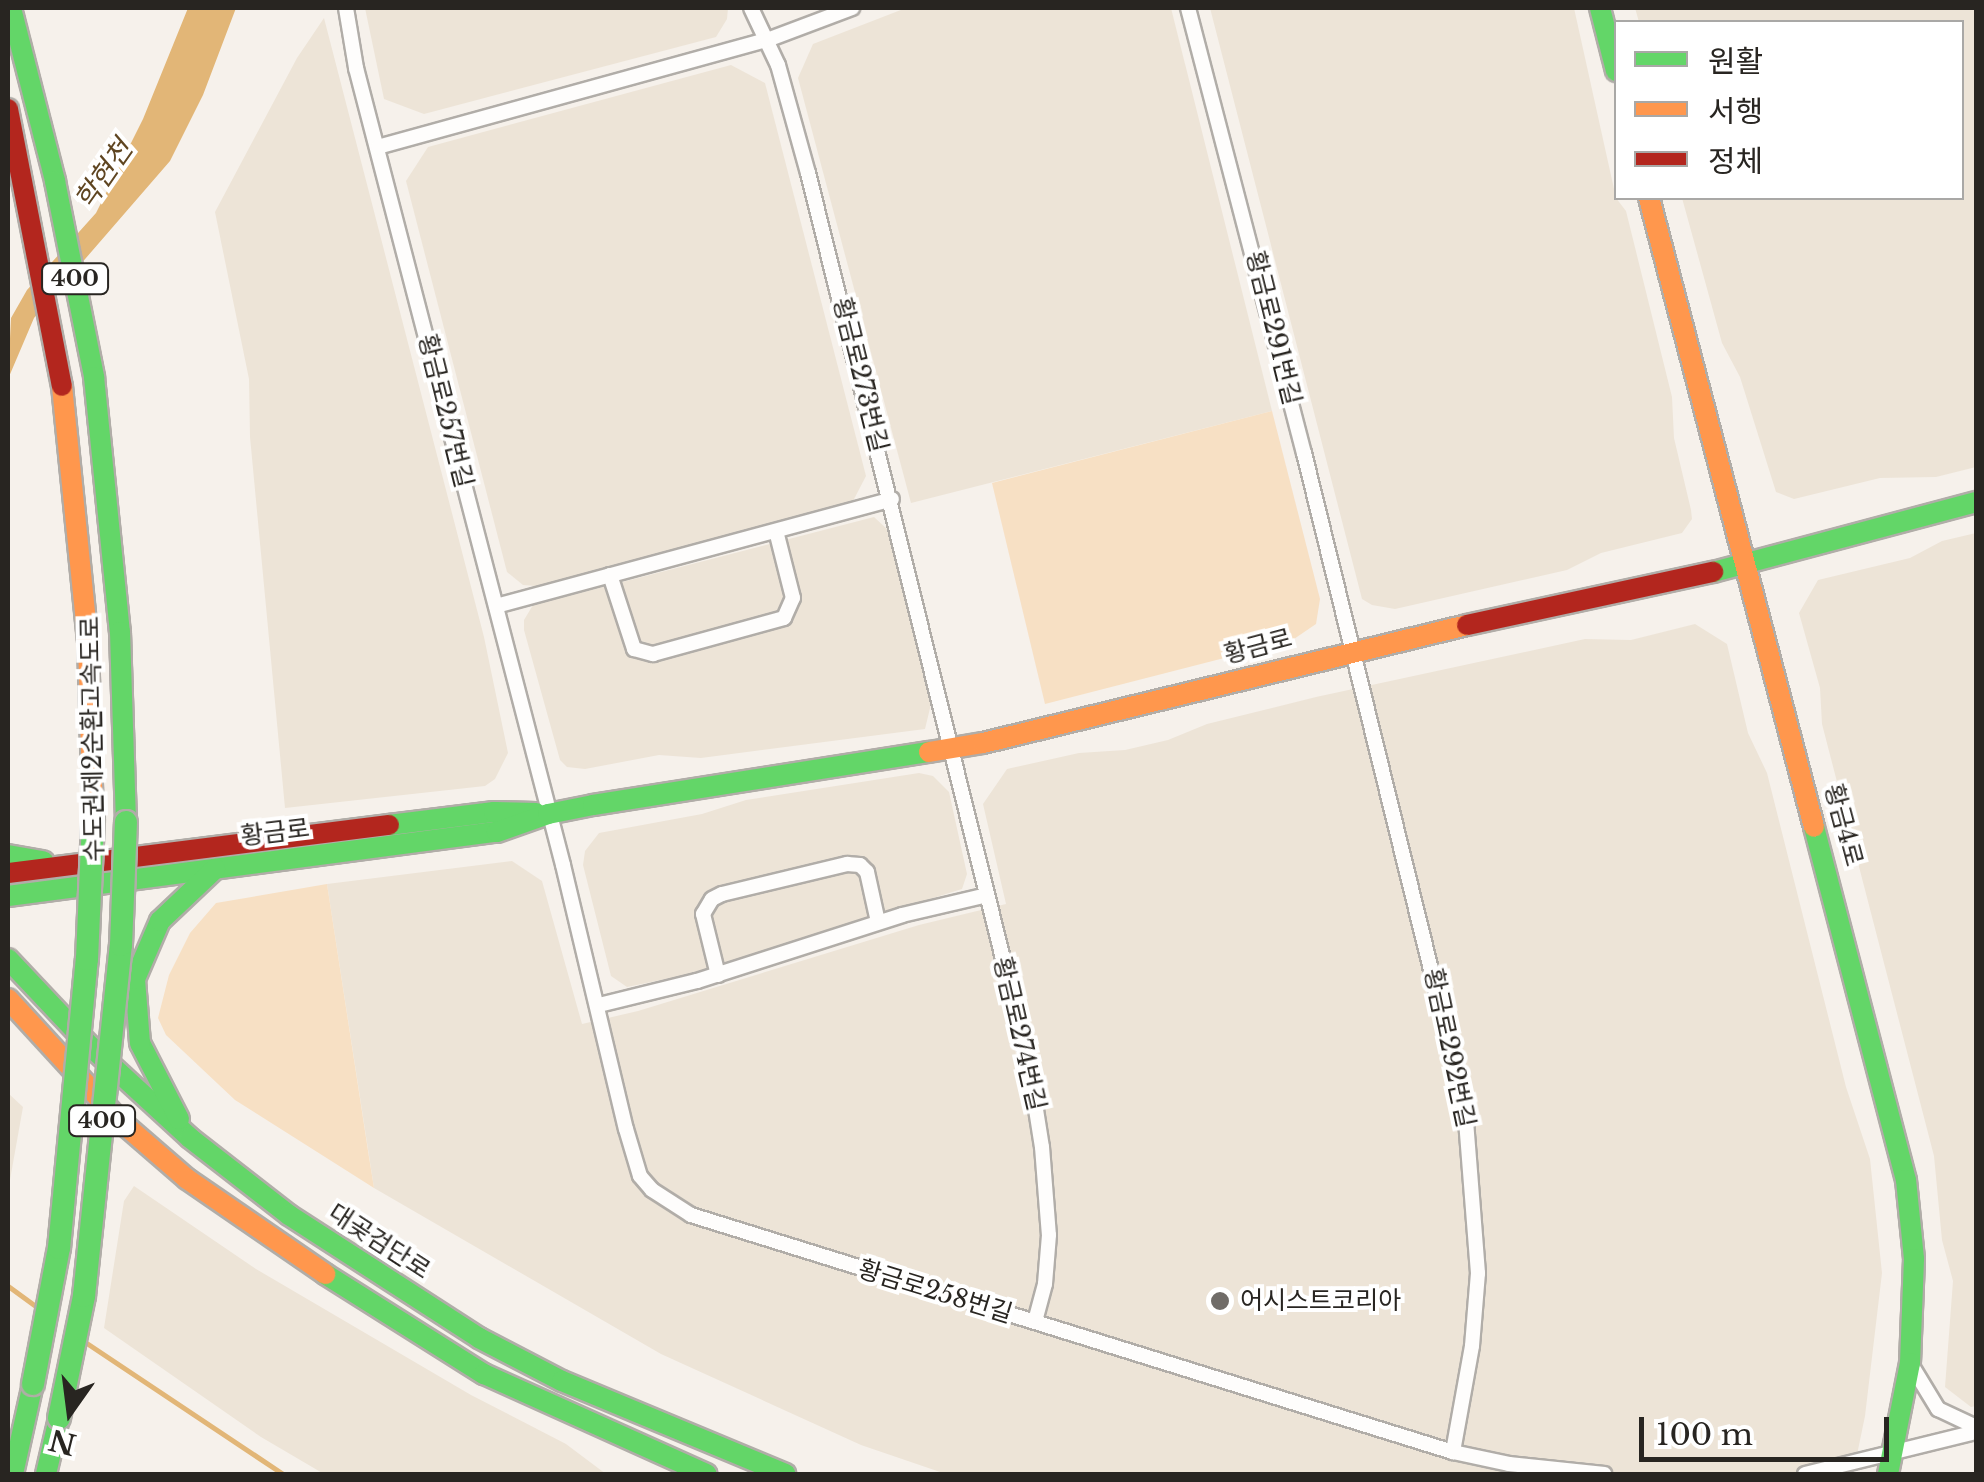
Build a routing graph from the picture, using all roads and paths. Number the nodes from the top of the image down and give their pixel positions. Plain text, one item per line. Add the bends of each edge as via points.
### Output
1 (11, 8) edge
2 (346, 8) edge
3 (751, 8) edge
4 (852, 8) edge
5 (1188, 8) edge
6 (1600, 8) edge
7 (767, 40) junction
8 (1614, 63) edge
9 (8, 109) edge
10 (378, 147) junction
11 (1650, 200) edge
12 (892, 499) junction
13 (1976, 502) edge
14 (776, 532) junction
15 (1745, 563) junction
16 (610, 575) junction
17 (496, 606) junction
18 (1353, 650) junction
19 (954, 749) junction
20 (548, 814) junction
21 (8, 855) edge
22 (70, 865) junction
23 (214, 869) junction
24 (8, 873) edge
25 (987, 895) junction
26 (8, 896) edge
27 (878, 922) junction
28 (8, 959) edge
29 (718, 975) junction
30 (8, 999) edge
31 (599, 1005) junction
32 (190, 1138) junction
33 (1035, 1322) junction
34 (1910, 1363) junction
35 (1976, 1429) edge
36 (1453, 1452) junction
37 (1891, 1464) edge
38 (13, 1474) edge
39 (46, 1474) edge
40 (707, 1474) edge
41 (786, 1474) edge
42 (1604, 1474) edge
43 (1805, 1474) edge

1 - 39 main road, 수도권제2순환고속도로 / 400, bridge via 56,181 94,377 120,632 126,822 121,945 84,1296
2 - 10 street, 황금로257번길
3 - 7 street, 황금로273번길
4 - 7 street
5 - 18 street, 황금로291번길
6 - 8 main road
7 - 10 street
7 - 12 street, 황금로273번길
9 - 38 main road, 수도권제2순환고속도로 / 400, bridge via 67,410 88,640 93,819 87,960 59,1248
10 - 17 street, 황금로257번길
11 - 15 main road, 황금4로
12 - 14 street
12 - 19 street, 황금로273번길
13 - 15 main road, 황금로
14 - 16 street
14 - 16 street via 793,598 790,612 778,621 653,654 634,649
15 - 18 main road, 황금로
15 - 34 main road, 황금4로 via 1898,1142 1914,1260
16 - 17 street
17 - 20 street, 황금로257번길
18 - 19 main road, 황금로
18 - 36 street, 황금로292번길 via 1452,1050 1471,1154 1477,1310
19 - 20 main road, 황금로
19 - 25 street, 황금로274번길
20 - 22 main road, 황금로 via 494,812
20 - 23 main road, 황금로 via 497,832
20 - 31 street, 황금로258번길
21 - 22 main road
22 - 24 main road, 황금로
23 - 26 main road, 황금로
23 - 32 main road via 160,921 135,979 140,1043
25 - 27 street
25 - 33 street, 황금로274번길 via 1028,1059 1042,1147 1048,1262
27 - 29 street
27 - 29 street via 860,865 722,894 703,914
28 - 32 main road, 대곶검단로
29 - 31 street
30 - 40 main road via 119,1120 263,1235 484,1374
31 - 33 street, 황금로258번길 via 640,1176 668,1204
32 - 41 main road, 대곶검단로 via 289,1216 480,1338 579,1389
33 - 36 street, 황금로258번길
34 - 35 street via 1938,1408
34 - 37 main road, 황금4로
35 - 37 street
36 - 42 street, 황금로258번길
37 - 43 street

